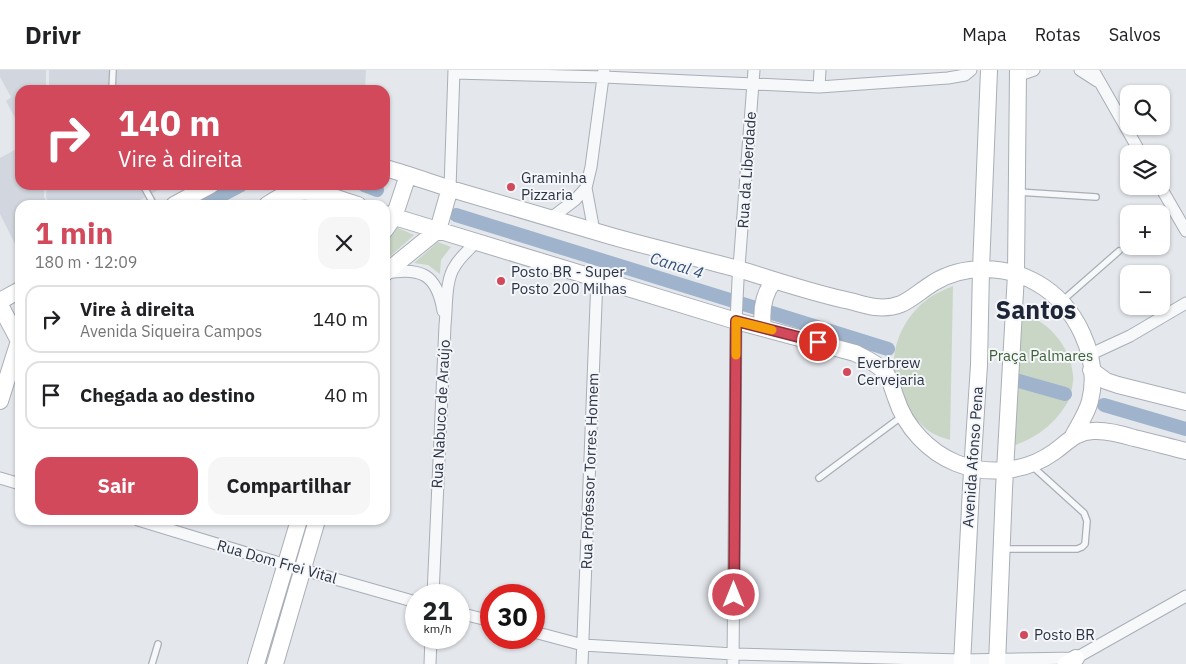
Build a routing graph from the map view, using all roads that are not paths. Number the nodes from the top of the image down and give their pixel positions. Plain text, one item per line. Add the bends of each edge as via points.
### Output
1 (113, 70) edge
2 (754, 70) edge
3 (820, 70) edge
4 (971, 70) edge
5 (989, 70) edge
6 (1034, 70) edge
7 (1080, 70) edge
8 (1093, 70) edge
9 (454, 71) edge
10 (604, 73) edge
11 (1018, 73) edge
12 (1100, 83) junction
13 (753, 84) junction
14 (112, 85) edge
15 (819, 87) junction
16 (1136, 145) edge
17 (390, 170) edge
18 (407, 178) junction
19 (586, 188) junction
20 (202, 190) edge
21 (449, 191) junction
22 (1017, 192) junction
23 (1165, 195) edge
24 (1096, 197) dead end
25 (183, 200) edge
26 (276, 200) edge
27 (343, 200) edge
28 (391, 216) edge
29 (551, 218) junction
30 (439, 226) junction
31 (594, 231) junction
32 (1186, 231) edge
33 (476, 242) junction
34 (1118, 251) dead end
35 (390, 269) edge
36 (981, 269) junction
37 (390, 273) edge
38 (1016, 274) junction
39 (738, 275) junction
40 (597, 278) junction
41 (771, 284) junction
42 (15, 294) edge
43 (1061, 303) junction
44 (1186, 303) edge
45 (0, 304) edge
46 (736, 315) junction
47 (762, 321) junction
48 (445, 325) junction
49 (15, 332) edge
50 (15, 340) edge
51 (15, 348) edge
52 (0, 351) edge
53 (1091, 369) junction
54 (0, 401) edge
55 (1186, 402) edge
56 (903, 415) junction
57 (1077, 430) junction
58 (1186, 451) edge
59 (1030, 464) junction
60 (972, 469) junction
61 (1005, 470) junction
62 (0, 478) edge
63 (819, 478) dead end
64 (15, 482) edge
65 (155, 525) edge
66 (297, 525) edge
67 (316, 525) edge
68 (1002, 549) junction
69 (286, 566) junction
70 (303, 570) junction
71 (433, 584) edge
72 (1186, 596) edge
73 (405, 599) edge
74 (545, 635) edge
75 (158, 644) dead end
76 (583, 645) junction
77 (431, 649) edge
78 (734, 659) edge
79 (1071, 661) edge
80 (962, 662) edge
81 (997, 662) edge
82 (152, 664) edge
83 (256, 664) edge
84 (275, 664) edge
85 (430, 664) edge
86 (582, 664) edge

1 - 14 lane
2 - 13 street, Rua da Liberdade
3 - 15 street
4 - 15 street via 965,75 948,78
5 - 36 main road, Avenida Afonso Pena
6 - 11 street
7 - 12 street
8 - 12 street
9 - 10 street
9 - 21 street
10 - 13 street
10 - 19 street
11 - 22 main road
12 - 16 street
13 - 15 street
13 - 39 street, Rua da Liberdade
17 - 18 main road
18 - 21 main road
18 - 28 main road
19 - 29 street
19 - 31 street
20 - 25 main road
21 - 29 main road
21 - 30 main road
22 - 24 lane
22 - 38 main road
23 - 32 street
26 - 27 main road via 287,194 306,191
28 - 30 main road
29 - 31 main road
30 - 33 main road
30 - 35 main road
31 - 39 main road
33 - 40 main road
33 - 48 street, Rua Nabuco de Araújo via 451,273
34 - 43 lane
36 - 38 main road
36 - 41 main road via 957,273 934,282 899,305 877,307
36 - 60 main road, Avenida Afonso Pena
37 - 48 street via 419,272 431,280 437,288
38 - 43 main road via 1037,283
38 - 61 main road
39 - 41 main road
39 - 46 street, Rua da Liberdade
40 - 46 main road
40 - 76 street, Rua Professor Torres Homem
41 - 47 main road
42 - 45 main road
43 - 53 main road via 1082,333
44 - 53 street via 1130,336
45 - 49 main road
46 - 47 main road
46 - 78 street
47 - 56 main road via 855,353 876,364 891,381
48 - 71 street, Rua Nabuco de Araújo
50 - 52 main road
51 - 54 main road
53 - 55 main road via 1106,381
53 - 57 main road via 1089,404
56 - 60 main road via 925,443 955,463
56 - 63 lane
57 - 58 main road via 1110,432
57 - 59 main road via 1054,453
59 - 61 main road
59 - 68 lane via 1084,514 1087,524 1085,544 1077,549
60 - 61 main road
60 - 80 main road, Avenida Afonso Pena
61 - 68 main road
62 - 64 street
65 - 69 street, Rua Dom Frei Vital
66 - 69 main road
67 - 70 main road
68 - 81 main road
69 - 70 street, Rua Dom Frei Vital
69 - 83 main road
70 - 73 street, Rua Dom Frei Vital
70 - 84 main road
72 - 79 street
74 - 76 street
75 - 82 lane
76 - 78 street
76 - 86 street, Rua Professor Torres Homem
77 - 85 street
78 - 80 street
79 - 81 street
80 - 81 street

